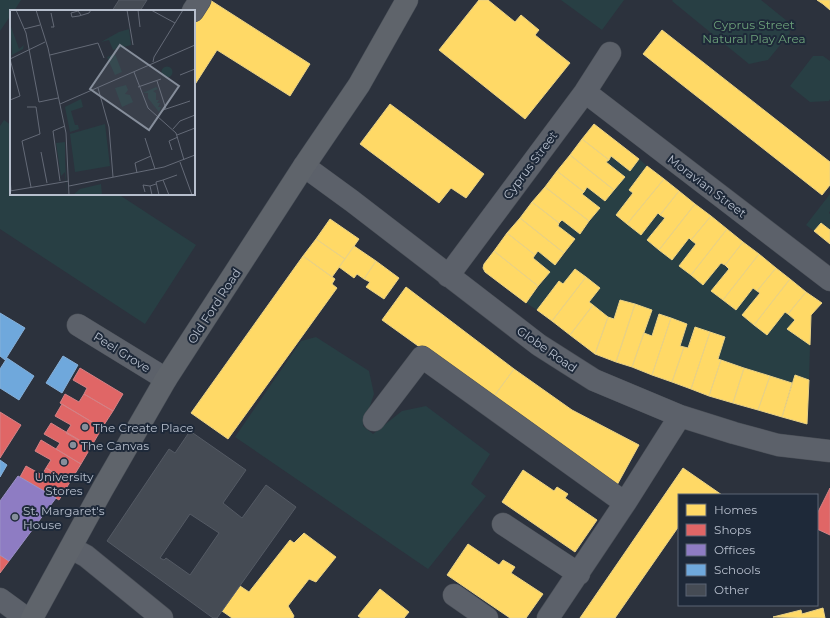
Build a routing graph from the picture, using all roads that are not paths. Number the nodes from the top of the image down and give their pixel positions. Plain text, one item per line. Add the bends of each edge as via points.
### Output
1 (200, 0) edge
2 (406, 0) edge
3 (194, 10) edge
4 (610, 53) dead end
5 (585, 92) junction
6 (304, 166) junction
7 (448, 276) junction
8 (830, 280) edge
9 (78, 325) dead end
10 (166, 379) junction
11 (680, 416) junction
12 (374, 420) dead end
13 (830, 451) edge
14 (625, 503) junction
15 (503, 524) dead end
16 (71, 548) junction
17 (579, 574) junction
18 (454, 595) dead end
19 (0, 599) edge
20 (26, 618) edge
21 (32, 618) edge
22 (162, 618) edge
23 (487, 618) edge
24 (548, 618) edge

1 - 3 street
2 - 6 main road, Old Ford Road via 359,85
4 - 5 street, Cyprus Street
5 - 7 street, Cyprus Street
5 - 8 street, Moravian Street
6 - 7 street, Globe Road
6 - 10 main road, Old Ford Road
7 - 11 street, Globe Road via 539,345 594,380
9 - 10 street, Peel Grove
10 - 16 main road, Old Ford Road
11 - 13 street, Globe Road via 778,445
11 - 14 street
12 - 14 street via 422,357
14 - 17 street
15 - 17 street
16 - 21 main road, Old Ford Road
16 - 22 street via 86,556
17 - 24 street
18 - 23 street
19 - 20 street

